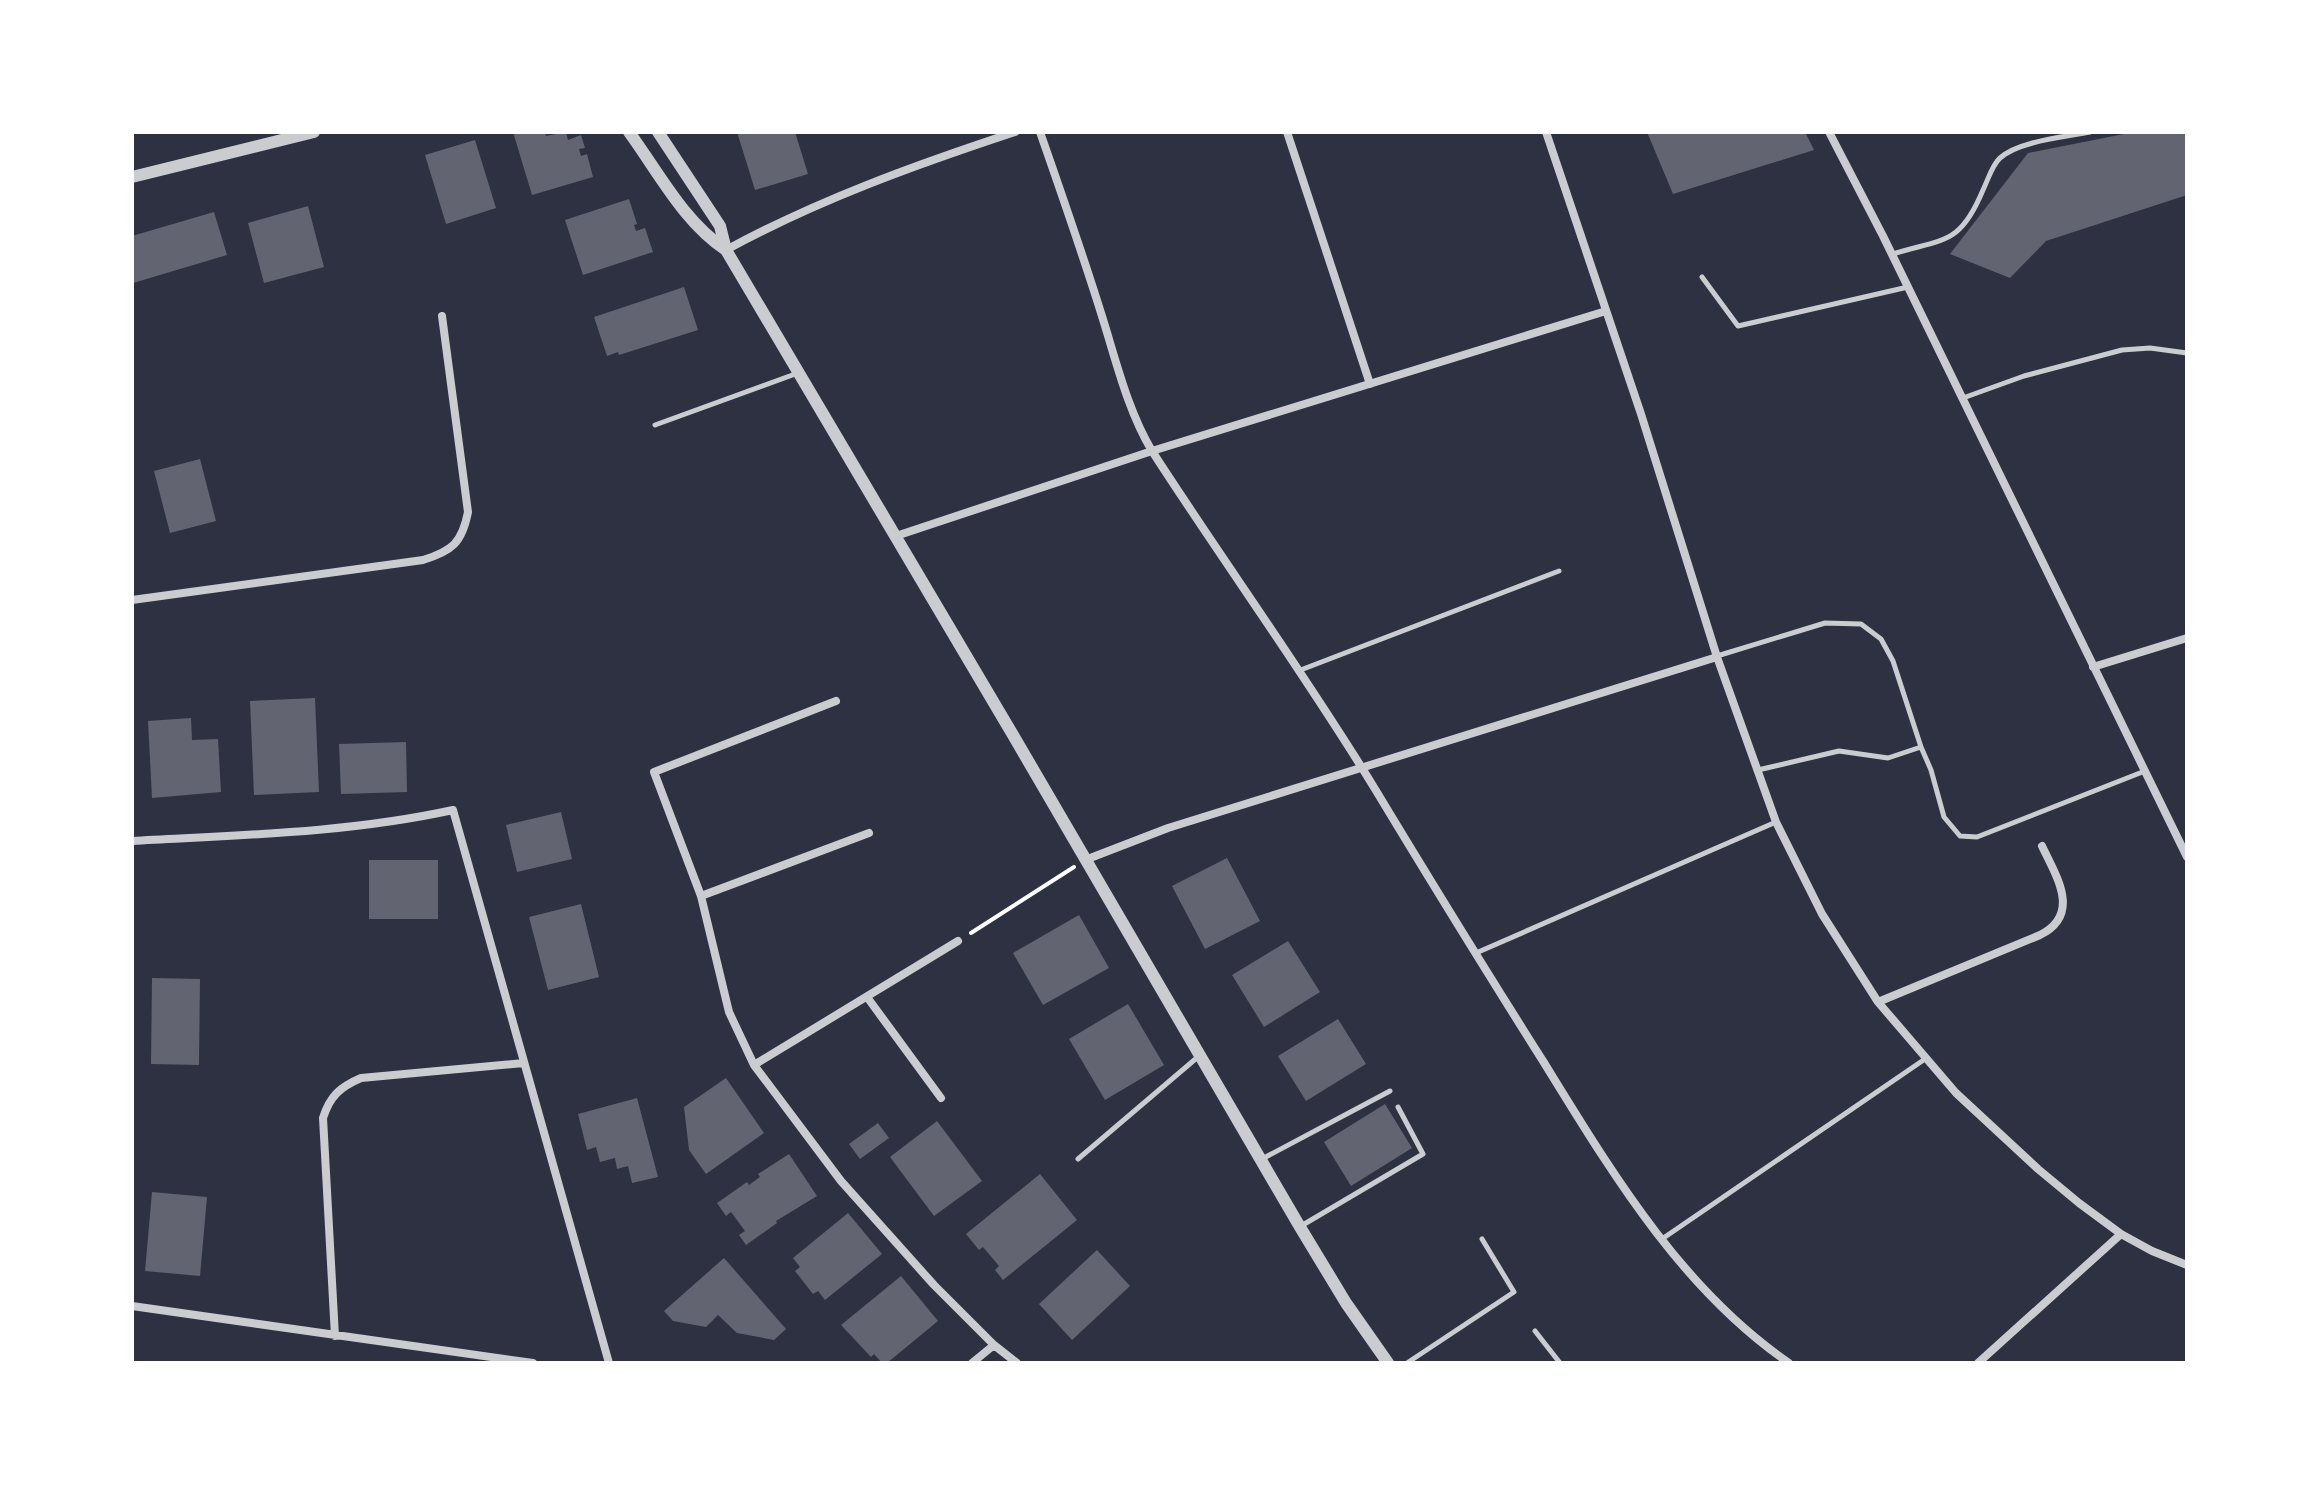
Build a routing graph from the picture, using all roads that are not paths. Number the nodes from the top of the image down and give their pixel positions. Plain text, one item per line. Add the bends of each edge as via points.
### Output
1 (314, 132) edge
2 (629, 132) edge
3 (658, 132) edge
4 (1015, 132) edge
5 (1040, 132) edge
6 (1287, 132) edge
7 (1546, 132) edge
8 (1829, 132) edge
9 (2090, 132) edge
10 (171, 169) junction
11 (132, 177) edge
12 (132, 187) edge
13 (726, 250) junction
14 (1892, 254) junction
15 (1702, 277) dead end
16 (1908, 287) junction
17 (1606, 311) junction
18 (442, 316) dead end
19 (2187, 353) edge
20 (799, 373) junction
21 (1370, 384) junction
22 (1963, 399) junction
23 (655, 425) dead end
24 (1152, 451) junction
25 (896, 536) junction
26 (1559, 571) dead end
27 (132, 600) edge
28 (2187, 638) edge
29 (1717, 657) junction
30 (2093, 667) junction
31 (1298, 671) junction
32 (836, 701) dead end
33 (1921, 747) junction
34 (1361, 766) junction
35 (1758, 770) junction
36 (2146, 771) junction
37 (1776, 822) junction
38 (869, 833) dead end
39 (132, 841) edge
40 (2042, 846) dead end
41 (2187, 857) edge
42 (1085, 860) junction
43 (701, 896) junction
44 (958, 941) road end
45 (1476, 954) junction
46 (867, 997) junction
47 (1878, 1002) junction
48 (1200, 1055) junction
49 (1925, 1059) junction
50 (524, 1063) junction
51 (754, 1065) junction
52 (1390, 1091) dead end
53 (941, 1098) dead end
54 (1398, 1107) dead end
55 (1078, 1159) dead end
56 (1261, 1159) junction
57 (1300, 1227) junction
58 (2121, 1234) junction
59 (1482, 1239) dead end
60 (1662, 1239) junction
61 (2187, 1265) edge
62 (132, 1306) edge
63 (1535, 1331) dead end
64 (335, 1336) junction
65 (994, 1345) junction
66 (533, 1363) edge
67 (609, 1363) edge
68 (972, 1363) edge
69 (1017, 1363) edge
70 (1388, 1363) edge
71 (1407, 1363) edge
72 (1560, 1363) edge
73 (1789, 1363) edge
74 (1978, 1363) edge

1 - 10 street
2 - 13 street via 683,210 705,236
3 - 13 street via 720,226
4 - 13 street via 850,191
5 - 24 street via 1129,403
6 - 21 street
7 - 17 street
8 - 14 street
9 - 14 lane via 2007,153 1998,160 1959,232
10 - 11 street
10 - 12 street
13 - 20 street
14 - 16 street
15 - 16 lane via 1738,326
16 - 22 street
17 - 21 street
17 - 29 street
18 - 27 street via 468,512 464,533 452,548 423,560
19 - 22 lane via 2122,350 2024,376
20 - 23 lane
20 - 25 street
21 - 24 street
22 - 30 street
24 - 25 street
24 - 31 street
25 - 42 street
26 - 31 lane
28 - 30 street
29 - 33 lane via 1825,623 1861,624 1881,639 1893,661
29 - 34 street
29 - 35 street
30 - 36 street
31 - 34 street
32 - 43 street via 654,772
33 - 35 lane via 1888,758 1839,751
33 - 36 lane via 1944,817 1960,836 1977,837
34 - 42 street
34 - 45 street
35 - 37 street
36 - 41 street
37 - 45 lane
37 - 47 street via 1822,914
38 - 43 street
39 - 50 street via 343,827 453,810
40 - 47 street via 2063,895 2054,925
42 - 48 street
43 - 51 street via 729,1012
44 - 46 street
45 - 60 street via 1609,1167
46 - 51 street
46 - 53 street
47 - 49 street
48 - 55 lane
48 - 56 street
49 - 58 street via 2038,1169
49 - 60 lane
50 - 64 street via 361,1078 329,1099 323,1118
50 - 67 street
51 - 65 street via 841,1181
52 - 56 lane
54 - 57 lane via 1423,1154
56 - 57 street
57 - 70 street
58 - 61 street
58 - 74 street
59 - 71 lane via 1514,1292
60 - 73 street via 1742,1327
62 - 64 street
63 - 72 lane
64 - 66 street
65 - 68 street
65 - 69 street

